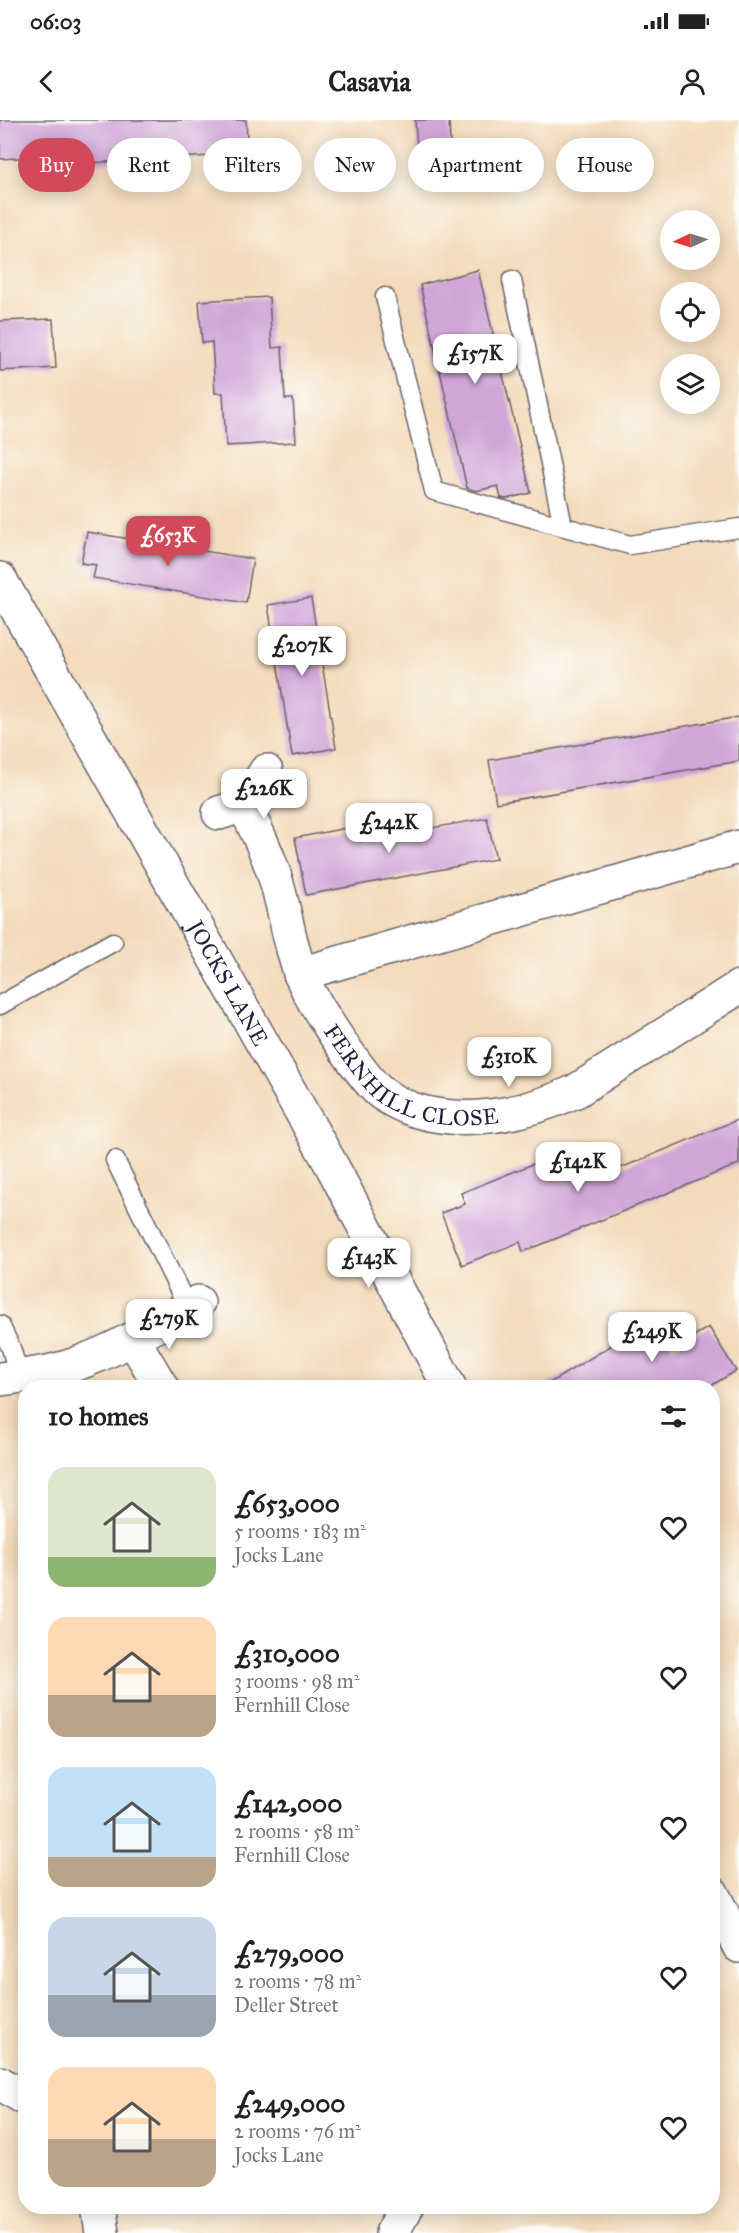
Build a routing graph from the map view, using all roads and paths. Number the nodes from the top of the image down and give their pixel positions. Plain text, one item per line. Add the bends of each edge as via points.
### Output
1 (512, 280) dead end
2 (385, 297) dead end
3 (563, 526) junction
4 (739, 528) edge
5 (0, 579) edge
6 (266, 771) dead end
7 (739, 847) edge
8 (113, 942) dead end
9 (300, 974) junction
10 (739, 987) edge
11 (0, 1005) edge
12 (115, 1160) dead end
13 (193, 1305) joint
14 (0, 1325) edge
15 (133, 1339) junction
16 (10, 1378) edge
17 (157, 1380) edge
18 (446, 1380) edge
19 (720, 1909) edge
20 (739, 1946) edge
21 (0, 2083) edge
22 (18, 2094) edge
23 (99, 2214) edge
24 (402, 2214) edge
25 (102, 2233) edge
26 (392, 2233) edge

1 - 3 lane
2 - 3 lane via 434,491
3 - 4 lane via 630,545
5 - 18 street, JOCKS LANE via 332,1166
6 - 9 street, FERNHILL CLOSE via 231,809 271,863
7 - 9 street
8 - 11 lane
9 - 10 street, FERNHILL CLOSE via 344,1048 380,1092 431,1115 478,1117 504,1116 576,1092
12 - 13 lane
13 - 15 street
14 - 16 lane via 11,1348
15 - 16 street via 71,1366
15 - 17 street
19 - 20 street
21 - 22 street
23 - 25 street
24 - 26 street

